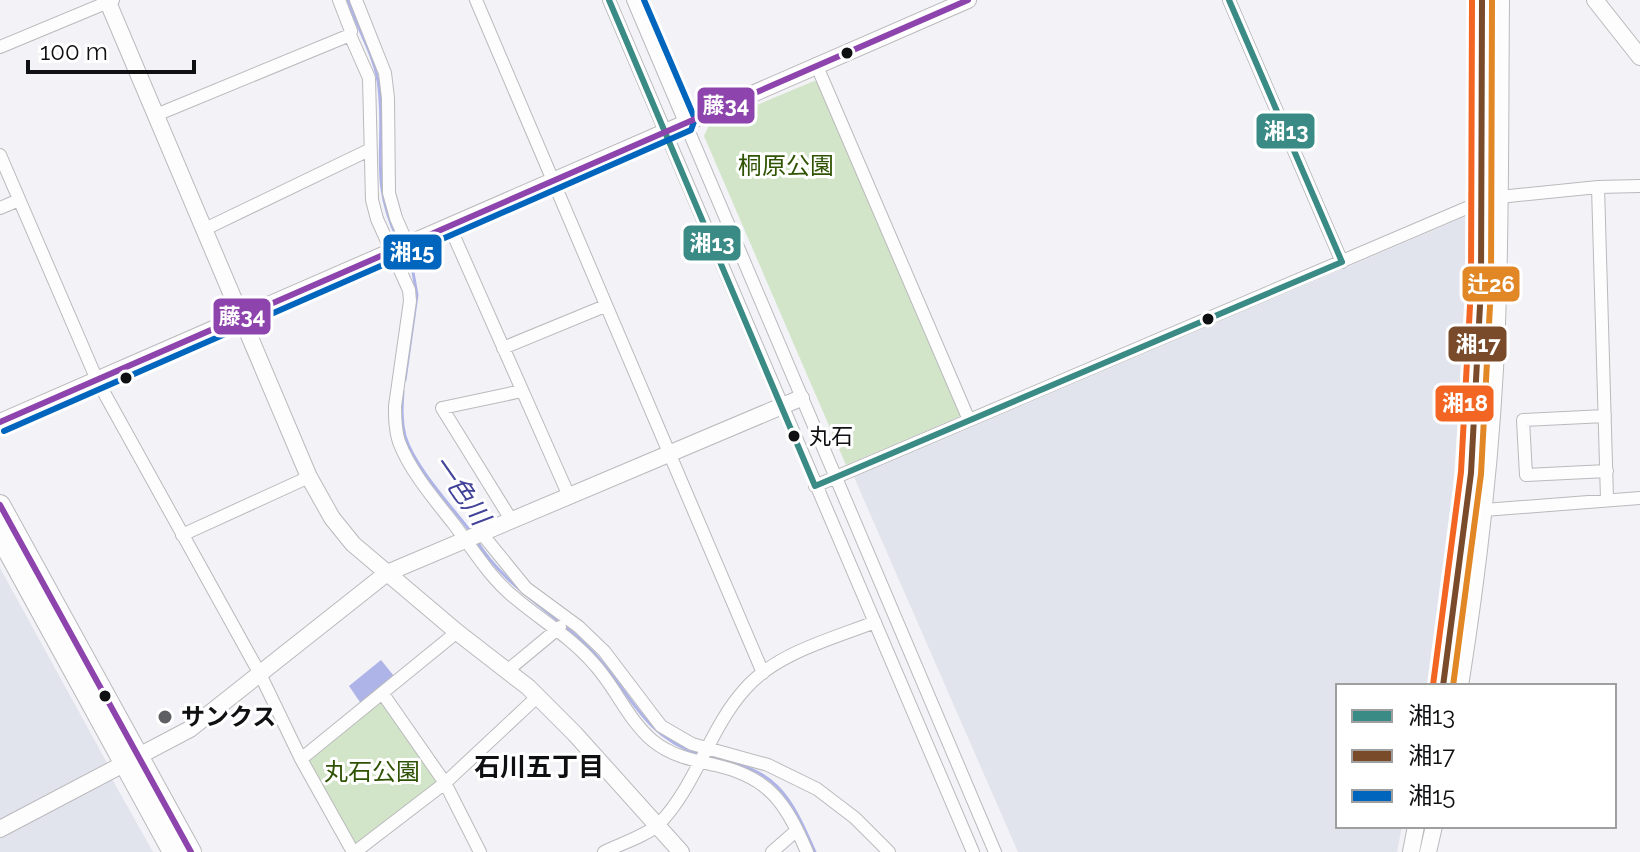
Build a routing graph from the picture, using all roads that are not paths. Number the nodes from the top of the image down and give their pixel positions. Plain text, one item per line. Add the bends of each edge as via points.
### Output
1 (339, 0) edge
2 (356, 0) edge
3 (476, 0) edge
4 (609, 0) edge
5 (633, 0) edge
6 (968, 0) edge
7 (1229, 0) edge
8 (1482, 0) edge
9 (1501, 0) edge
10 (1595, 0) edge
11 (109, 1) edge
12 (350, 35) junction
13 (0, 47) edge
14 (1640, 57) edge
15 (816, 64) junction
16 (156, 115) junction
17 (685, 122) junction
18 (664, 131) junction
19 (369, 150) junction
20 (0, 155) edge
21 (552, 180) junction
22 (1640, 186) edge
23 (1598, 187) junction
24 (1491, 199) junction
25 (19, 200) junction
26 (0, 208) edge
27 (449, 225) junction
28 (205, 229) junction
29 (399, 246) junction
30 (1342, 262) junction
31 (605, 306) junction
32 (242, 316) junction
33 (503, 348) junction
34 (97, 380) junction
35 (522, 391) junction
36 (801, 398) junction
37 (782, 406) junction
38 (1605, 416) junction
39 (969, 420) junction
40 (0, 422) edge
41 (668, 453) junction
42 (1607, 471) junction
43 (309, 477) junction
44 (836, 477) junction
45 (815, 486) junction
46 (569, 496) junction
47 (1640, 498) edge
48 (1607, 499) junction
49 (0, 505) edge
50 (1484, 510) junction
51 (512, 521) junction
52 (182, 535) junction
53 (0, 536) edge
54 (474, 537) junction
55 (387, 573) junction
56 (568, 619) junction
57 (875, 622) junction
58 (556, 630) junction
59 (457, 632) junction
60 (507, 671) junction
61 (763, 673) junction
62 (260, 674) junction
63 (1443, 684) edge
64 (1460, 684) edge
65 (383, 694) junction
66 (537, 697) junction
67 (707, 748) junction
68 (301, 759) junction
69 (132, 760) junction
70 (699, 762) junction
71 (445, 783) junction
72 (657, 826) junction
73 (1416, 828) edge
74 (1434, 828) edge
75 (0, 829) edge
76 (797, 830) junction
77 (608, 851) edge
78 (173, 852) edge
79 (191, 852) edge
80 (354, 852) edge
81 (480, 852) edge
82 (681, 852) edge
83 (772, 852) edge
84 (807, 852) edge
85 (889, 852) edge
86 (973, 852) edge
87 (995, 852) edge
88 (1411, 852) edge
89 (1428, 852) edge

1 - 12 street
2 - 29 street via 385,73 389,193
3 - 21 street
4 - 18 street
5 - 17 street
6 - 15 street
7 - 30 street
8 - 24 street
9 - 24 street
10 - 14 street
11 - 13 street
11 - 16 street
12 - 16 street
12 - 19 street via 369,78
15 - 17 street
15 - 39 street
16 - 28 street
17 - 18 street
17 - 36 street
18 - 21 street
18 - 37 street
19 - 28 street
19 - 29 street via 372,200
20 - 25 street
21 - 27 street
21 - 31 street
22 - 23 street
23 - 24 street
23 - 38 street
24 - 30 street
24 - 50 street via 1497,322
24 - 63 street via 1471,473
25 - 26 street
25 - 34 street
27 - 29 street
27 - 33 street
28 - 32 street
29 - 32 street
29 - 54 street via 410,301 395,406 398,438 434,498
30 - 39 street
31 - 33 street
31 - 41 street
32 - 34 street
32 - 43 street
33 - 35 street
34 - 40 street
34 - 52 street
35 - 46 street
35 - 51 street via 442,408
36 - 37 street
36 - 44 street
37 - 41 street
37 - 45 street
38 - 42 street
38 - 42 street via 1523,420 1526,475
39 - 44 street
41 - 46 street
41 - 61 street
42 - 48 street
43 - 52 street
43 - 55 street via 339,527
44 - 45 street
44 - 87 street
45 - 57 street
46 - 51 street
47 - 48 street
48 - 50 street
49 - 69 main road
50 - 64 street
51 - 54 street
52 - 62 street
53 - 69 main road
54 - 55 street
54 - 56 street via 526,588
54 - 58 street via 495,579
55 - 59 street
55 - 62 street
56 - 58 street
56 - 67 street via 604,651 661,726
57 - 61 street
57 - 86 street
58 - 60 street
58 - 70 street via 595,665 654,741
59 - 60 street
59 - 65 street
60 - 66 street
61 - 67 street via 743,690
62 - 68 street
62 - 69 street via 190,729
65 - 68 street
65 - 71 street
66 - 71 street
66 - 72 street
67 - 70 street
67 - 85 street via 768,765 817,789
68 - 80 street
69 - 75 street
69 - 78 main road
69 - 79 main road
70 - 72 street
70 - 76 street via 757,780 786,807
71 - 80 street
71 - 81 street
72 - 77 street
72 - 82 street
73 - 88 street
74 - 89 street
76 - 83 street
76 - 84 street

